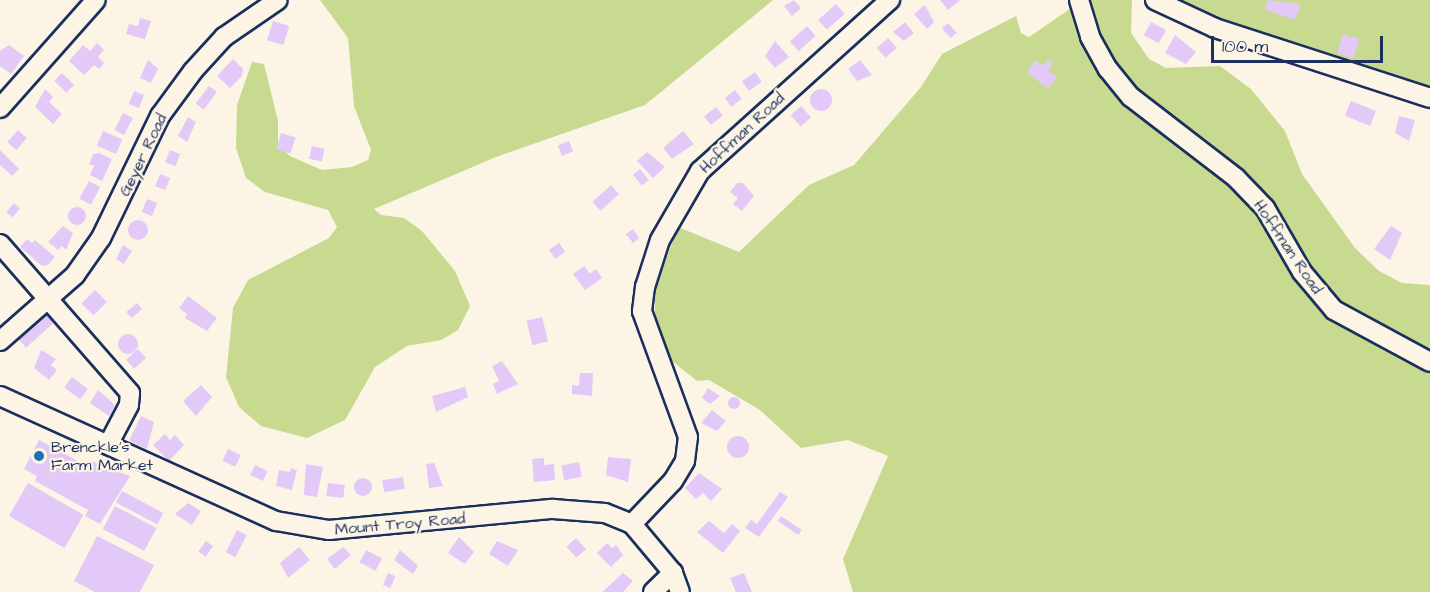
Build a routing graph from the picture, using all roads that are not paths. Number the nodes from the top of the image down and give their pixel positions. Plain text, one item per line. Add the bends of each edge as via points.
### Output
1 (96, 0) edge
2 (278, 0) edge
3 (890, 0) edge
4 (1079, 0) edge
5 (1155, 0) edge
6 (1430, 98) edge
7 (0, 108) edge
8 (0, 244) edge
9 (49, 298) junction
10 (0, 341) edge
11 (1430, 362) edge
12 (0, 396) edge
13 (108, 445) junction
14 (632, 524) junction
15 (673, 573) junction
16 (653, 592) edge
17 (680, 592) edge

1 - 7 street
2 - 9 street, Geyer Road via 224,38 193,71 160,116 101,238 75,275
3 - 14 street, Hoffman Road via 700,171 660,240 642,311 688,437 685,461 673,482
4 - 11 street, Hoffman Road via 1090,37 1108,69 1131,97 1236,177 1265,208 1302,272 1334,310
5 - 6 street via 1215,28
8 - 9 street
9 - 10 street, Geyer Road
9 - 13 street via 130,393 129,405
12 - 13 street, Mount Troy Road
13 - 14 street, Mount Troy Road via 276,521 328,530 553,509 604,513
14 - 15 street, Mount Troy Road
15 - 16 street
15 - 17 street, Mount Troy Road

